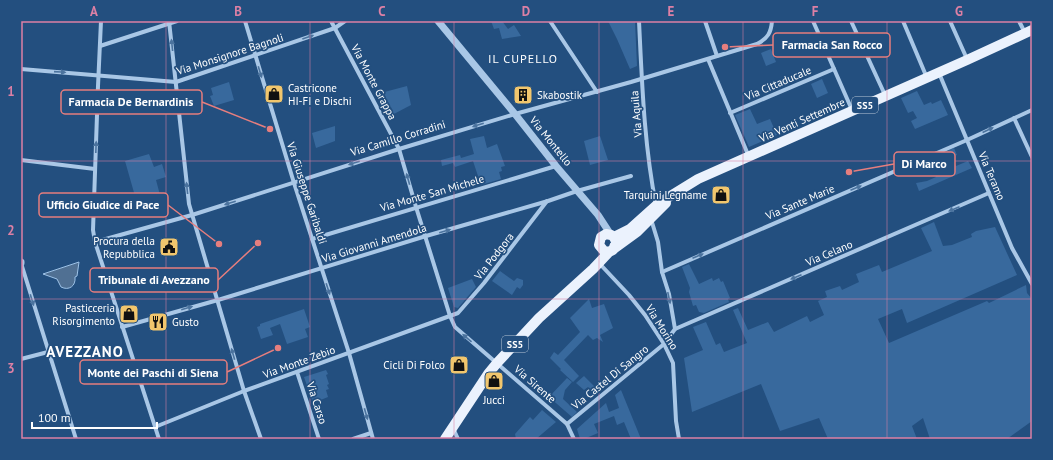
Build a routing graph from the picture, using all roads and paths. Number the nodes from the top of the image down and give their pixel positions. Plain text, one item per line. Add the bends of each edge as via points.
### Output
1 (101, 21) edge
2 (177, 21) edge
3 (245, 21) edge
4 (331, 21) edge
5 (345, 21) edge
6 (438, 21) edge
7 (550, 21) edge
8 (640, 21) edge
9 (705, 21) edge
10 (772, 21) edge
11 (813, 21) edge
12 (851, 21) edge
13 (903, 21) edge
14 (950, 21) edge
15 (1019, 21) edge
16 (169, 22) edge
17 (335, 28) junction
18 (1028, 32) edge
19 (100, 46) junction
20 (255, 56) junction
21 (717, 56) junction
22 (708, 59) junction
23 (968, 60) junction
24 (21, 69) edge
25 (834, 69) junction
26 (938, 73) junction
27 (98, 75) junction
28 (642, 78) junction
29 (927, 78) junction
30 (176, 82) junction
31 (597, 92) junction
32 (885, 96) junction
33 (1032, 110) edge
34 (852, 111) junction
35 (730, 113) junction
36 (515, 114) junction
37 (1014, 118) junction
38 (967, 140) junction
39 (399, 148) junction
40 (749, 157) junction
41 (1032, 157) edge
42 (21, 160) edge
43 (556, 166) junction
44 (95, 169) junction
45 (631, 176) dead end
46 (294, 183) junction
47 (578, 191) junction
48 (990, 193) junction
49 (671, 196) junction
50 (548, 201) junction
51 (656, 205) junction
52 (416, 207) junction
53 (192, 215) junction
54 (601, 219) junction
55 (651, 219) junction
56 (426, 236) junction
57 (601, 237) joint
58 (312, 239) junction
59 (95, 242) junction
60 (610, 244) junction
61 (599, 262) junction
62 (21, 263) edge
63 (322, 268) junction
64 (662, 272) junction
65 (1032, 284) edge
66 (218, 300) junction
67 (450, 316) junction
68 (122, 327) junction
69 (675, 329) junction
70 (664, 344) junction
71 (48, 352) junction
72 (349, 353) junction
73 (21, 359) edge
74 (497, 363) junction
75 (297, 372) junction
76 (244, 391) junction
77 (567, 424) junction
78 (155, 427) junction
79 (453, 428) junction
80 (371, 433) junction
81 (76, 439) edge
82 (159, 439) edge
83 (261, 439) edge
84 (319, 439) edge
85 (353, 439) edge
86 (373, 439) edge
87 (445, 439) edge
88 (458, 439) edge
89 (574, 439) edge
90 (679, 439) edge

1 - 19 street
2 - 16 street
3 - 20 street, Via Giuseppe Garibaldi
4 - 17 street, Via Monte Grappa
5 - 17 street, Via Monsignore Bagnoli
6 - 36 street, Via Montello
7 - 31 street
8 - 28 street, Via Aquila
9 - 21 street
10 - 21 street, Via Camillo Corradini via 770,35 762,41
11 - 25 street
12 - 32 street
13 - 29 street
14 - 23 street
15 - 18 street
16 - 19 street
30 -> 16 street
20 -> 17 street, Via Monsignore Bagnoli
17 - 39 street, Via Monte Grappa
18 - 23 main road, Via Venti Settembre / SS5
19 - 27 street
20 - 30 street, Via Monsignore Bagnoli
20 -> 46 street, Via Giuseppe Garibaldi
21 - 22 street, Via Camillo Corradini
22 - 28 street, Via Camillo Corradini
22 - 35 street
23 - 26 main road, Via Venti Settembre / SS5
24 -> 27 street, Via Monsignore Bagnoli
25 - 34 street
25 - 35 street, Via Cittaducale
26 - 29 main road, Via Venti Settembre / SS5
26 - 38 street, Via Teramo
27 - 30 street, Via Monsignore Bagnoli
44 -> 27 street
28 - 31 street, Via Camillo Corradini
28 - 51 street, Via Aquila via 651,183
29 - 32 main road, Via Venti Settembre / SS5
53 -> 30 street via 188,204
31 - 36 street, Via Camillo Corradini
32 - 34 main road, Via Venti Settembre / SS5
33 - 37 street, Via Sante Marie
34 - 40 main road, Via Venti Settembre / SS5
35 - 40 street
36 -> 39 street, Via Camillo Corradini
36 - 43 street, Via Montello
38 -> 37 street, Via Sante Marie
37 - 41 street
38 - 48 street, Via Teramo
64 -> 38 street, Via Sante Marie
39 -> 46 street, Via Camillo Corradini
52 -> 39 street, Via Monte Grappa
40 - 49 main road, Via Venti Settembre / SS5 via 695,180
42 - 44 street
43 - 47 street, Via Montello
43 - 52 street, Via Monte San Michele
44 - 59 street
45 - 47 street, Via Giovanni Amendola
46 -> 53 street, Via Camillo Corradini
46 - 58 street, Via Giuseppe Garibaldi
47 - 50 street, Via Giovanni Amendola
47 - 54 street, Via Montello
48 - 65 street, Via Teramo via 1016,255
48 -> 69 street, Via Celano
49 - 51 main road, Via Venti Settembre / SS5
49 - 55 main road, Via Venti Settembre / SS5
56 -> 50 street, Via Giovanni Amendola
50 - 67 street, Via Podgora via 484,283 458,313
51 - 60 main road, Via Venti Settembre / SS5
52 - 56 street, Via Monte Grappa
52 - 58 street, Via Monte San Michele
53 - 59 street, Via Camillo Corradini
53 - 66 street
54 - 57 street
54 - 60 street, Via Montello
55 - 60 main road, Via Venti Settembre / SS5 via 634,234
55 - 64 street via 658,242
56 - 63 street, Via Giovanni Amendola
56 - 67 street, Via Monte Grappa
57 - 60 main road via 598,243
58 - 63 street, Via Giuseppe Garibaldi
59 - 68 street
60 - 61 main road
61 - 70 street, Via Morino via 645,315
61 - 74 main road, SS5 via 539,318
62 -> 71 street
63 - 66 street, Via Giovanni Amendola
63 -> 72 street, Via Giuseppe Garibaldi
64 -> 69 street
68 -> 66 street, Via Giovanni Amendola
76 -> 66 street
67 - 72 street, Via Monte Zebio
74 -> 67 street, Via Monte Grappa via 455,327
68 - 78 street
69 - 70 street
70 - 77 street, Via Castel Di Sangro
70 - 90 street, Via Morino via 673,363
71 - 73 street
71 - 81 street
72 - 75 street, Via Monte Zebio
72 -> 80 street, Via Giuseppe Garibaldi
74 - 77 street, Via Sirente
74 - 79 main road, SS5
75 - 76 street, Via Monte Zebio
75 - 84 street, Via Carso
76 - 78 street, Via Monte Zebio
76 - 83 street
77 - 89 street, Via Sirente
78 - 82 street
79 - 87 main road, SS5
79 - 88 street
80 - 85 street
80 - 86 street, Via Giuseppe Garibaldi

